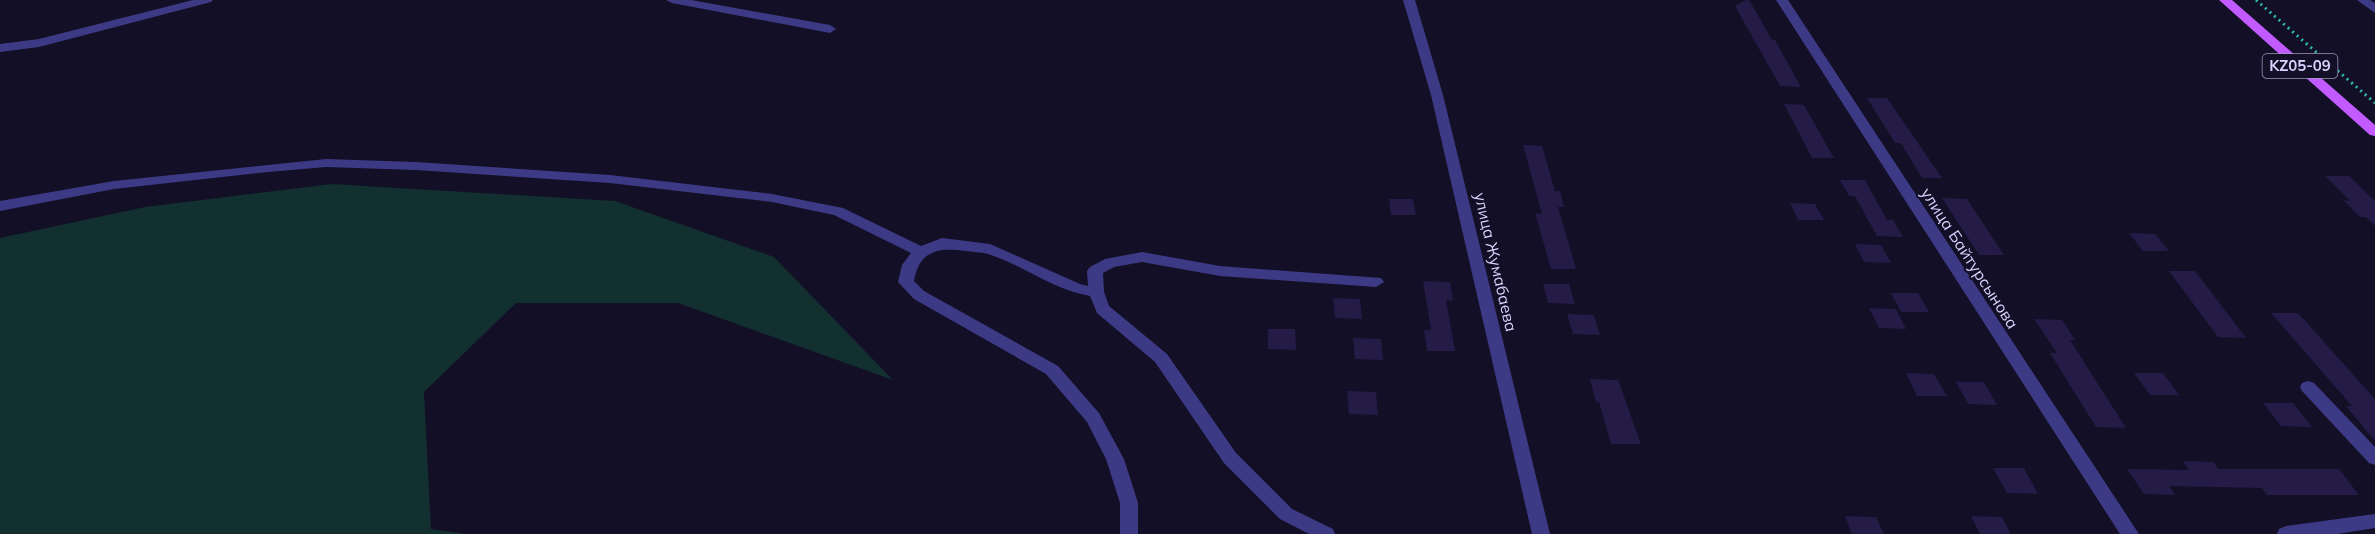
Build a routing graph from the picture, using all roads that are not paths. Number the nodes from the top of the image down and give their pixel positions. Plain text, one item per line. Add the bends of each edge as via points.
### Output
1 (207, 0) edge
2 (672, 0) edge
3 (1409, 0) edge
4 (1782, 0) edge
5 (2225, 0) edge
6 (2364, 0) edge
7 (2375, 9) edge
8 (830, 29) dead end
9 (0, 48) edge
10 (2375, 132) edge
11 (0, 206) edge
12 (921, 252) junction
13 (1376, 282) dead end
14 (1096, 292) junction
15 (2308, 387) dead end
16 (2375, 458) edge
17 (2375, 521) edge
18 (1129, 534) edge
19 (1326, 534) edge
20 (1541, 534) edge
21 (2130, 534) edge
22 (2286, 534) edge

1 - 9 street via 39,43
2 - 8 street
3 - 20 street, улица Жумабаева via 1437,95
4 - 21 street, улица Байтурсынова
5 - 10 main road, KZ05-09
6 - 7 street
11 - 12 street via 114,185 211,174 326,163 416,166 610,179 772,198 838,211
12 - 14 street via 942,243 990,249 1077,289
12 - 18 street via 909,265 906,282 919,295 1052,370 1093,418 1115,459 1129,503
13 - 14 street via 1220,271 1142,257 1110,263 1095,272
14 - 19 street via 1102,309 1161,358 1230,458 1286,514
15 - 16 street
17 - 22 street

